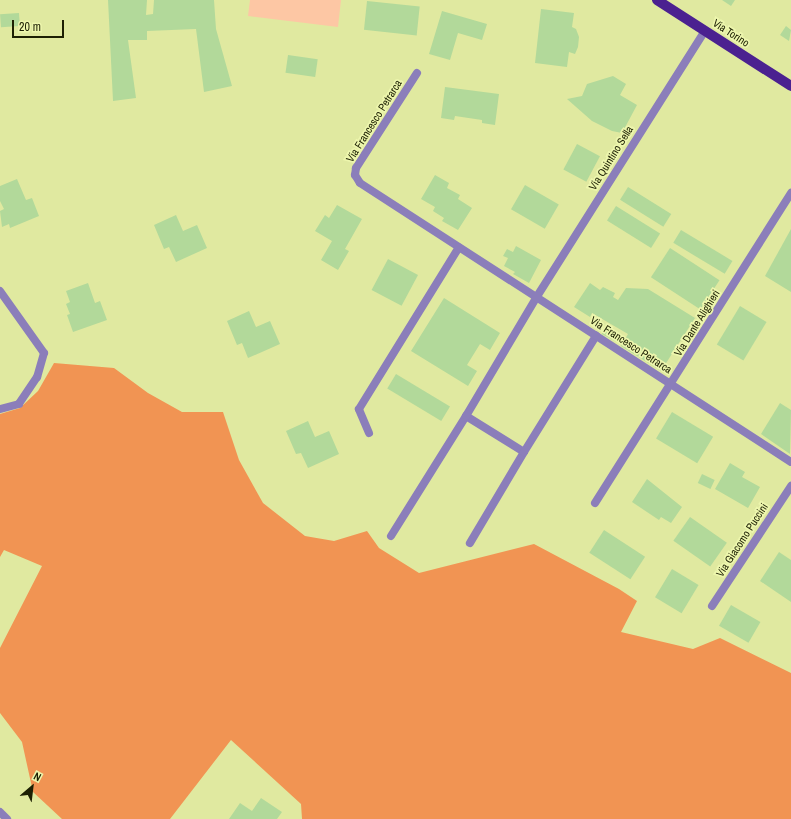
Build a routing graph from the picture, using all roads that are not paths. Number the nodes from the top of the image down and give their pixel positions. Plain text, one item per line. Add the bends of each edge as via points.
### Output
1 (657, 0) edge
2 (705, 31) junction
3 (417, 73) dead end
4 (791, 86) edge
5 (791, 194) edge
6 (459, 248) junction
7 (0, 291) edge
8 (536, 298) junction
9 (596, 336) junction
10 (672, 384) junction
11 (0, 409) edge
12 (466, 416) junction
13 (368, 433) dead end
14 (524, 452) junction
15 (791, 462) edge
16 (791, 486) edge
17 (595, 503) dead end
18 (391, 536) dead end
19 (470, 543) dead end
20 (712, 606) dead end
21 (0, 812) edge
22 (7, 819) edge

1 - 2 main road, Via Torino
2 - 4 main road, Via Torino
2 - 8 street, Via Quintino Sella
3 - 6 street, Via Francesco Petrarca via 356,168 355,175 360,183
5 - 10 street, Via Dante Alighieri
6 - 8 street, Via Francesco Petrarca
6 - 13 street via 359,409
7 - 11 street via 44,353 37,377 19,404
8 - 9 street, Via Francesco Petrarca
8 - 12 street, Via Quintino Sella
9 - 10 street, Via Francesco Petrarca
9 - 14 street
10 - 15 street, Via Francesco Petrarca
10 - 17 street, Via Dante Alighieri
12 - 14 street
12 - 18 street, Via Quintino Sella
14 - 19 street
16 - 20 street, Via Giacomo Puccini
21 - 22 street

